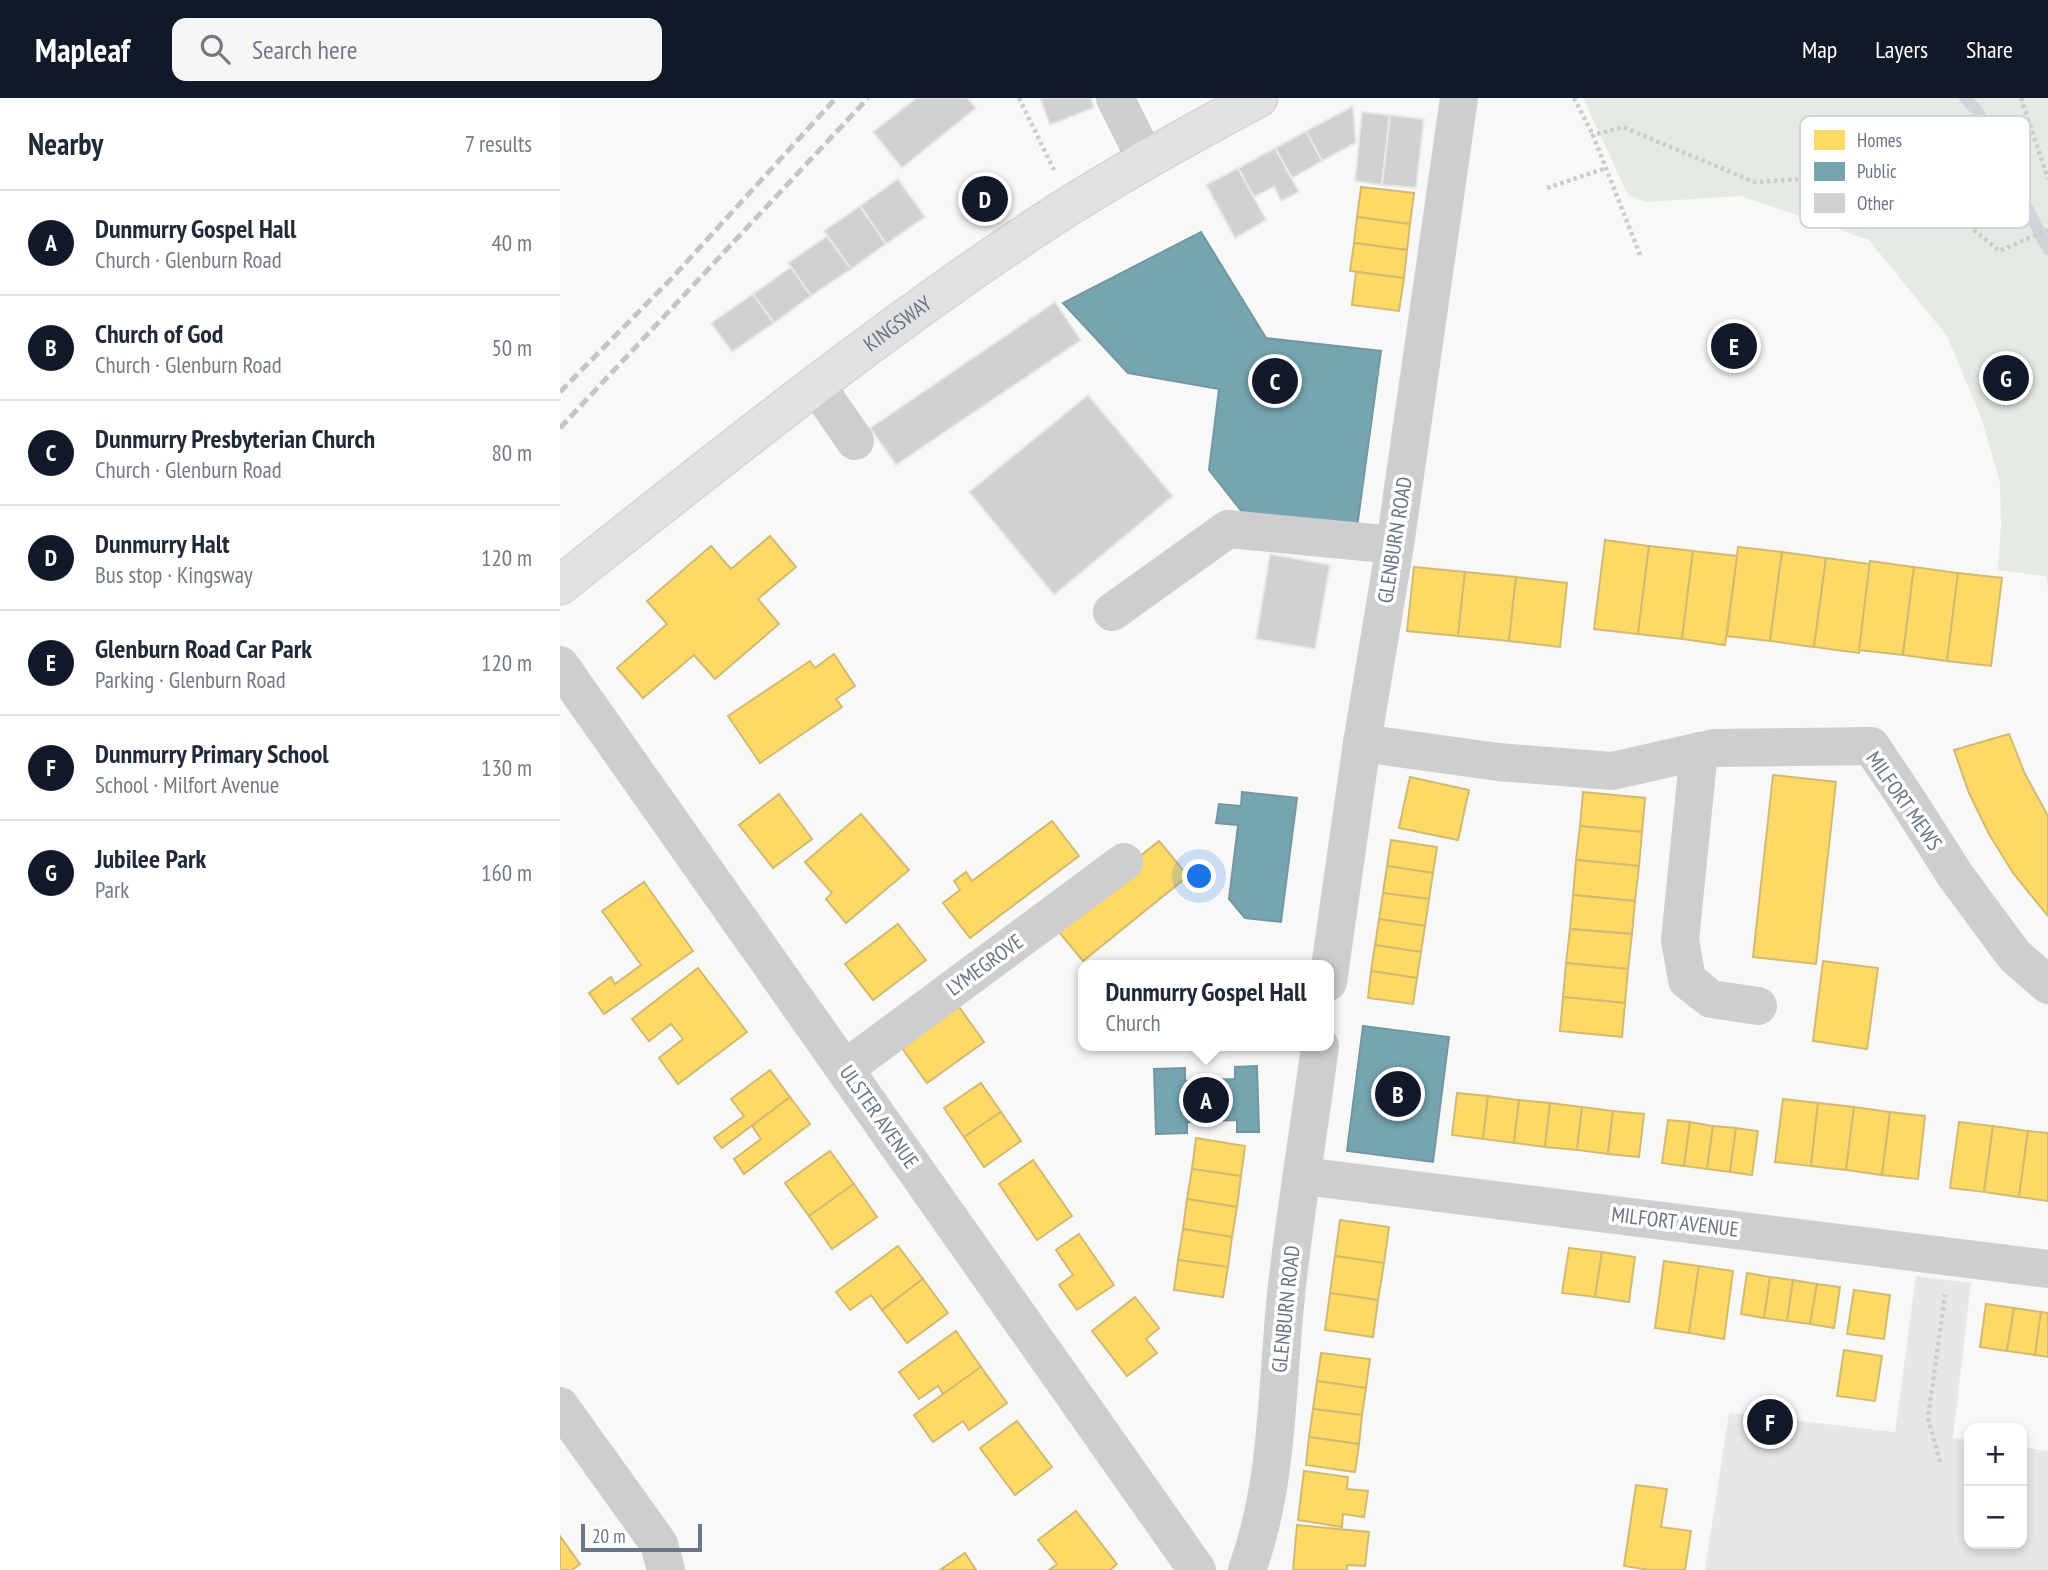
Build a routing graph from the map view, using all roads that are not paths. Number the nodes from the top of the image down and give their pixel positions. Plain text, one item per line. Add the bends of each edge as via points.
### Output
1 (1115, 98) edge
2 (1258, 98) edge
3 (1459, 98) edge
4 (1146, 160) junction
5 (817, 386) junction
6 (855, 441) dead end
7 (1395, 545) junction
8 (560, 585) edge
9 (1112, 612) dead end
10 (560, 664) edge
11 (1362, 743) junction
12 (1699, 751) junction
13 (1124, 862) dead end
14 (1331, 960) edge
15 (2048, 985) edge
16 (1758, 1006) dead end
17 (1319, 1051) edge
18 (845, 1068) junction
19 (1303, 1176) junction
20 (2048, 1269) edge
21 (560, 1406) edge
22 (666, 1570) edge
23 (1197, 1570) edge
24 (1247, 1570) edge

1 - 4 street
2 - 4 main road, KINGSWAY
3 - 7 street, GLENBURN ROAD
4 - 5 main road, KINGSWAY via 924,306
5 - 6 street
5 - 8 main road, KINGSWAY
7 - 9 street via 1228,529
7 - 11 street, GLENBURN ROAD
10 - 18 street, ULSTER AVENUE
11 - 12 street, MILFORT MEWS via 1498,762 1612,771
11 - 14 street, GLENBURN ROAD
12 - 15 street, MILFORT MEWS via 1871,746 1955,875 2014,955
12 - 16 street via 1680,940 1687,980 1711,999
13 - 18 street, LYMEGROVE
17 - 19 street, GLENBURN ROAD
18 - 23 street, ULSTER AVENUE
19 - 20 street, MILFORT AVENUE
19 - 24 street, GLENBURN ROAD via 1288,1277 1268,1489
21 - 22 street via 659,1544

